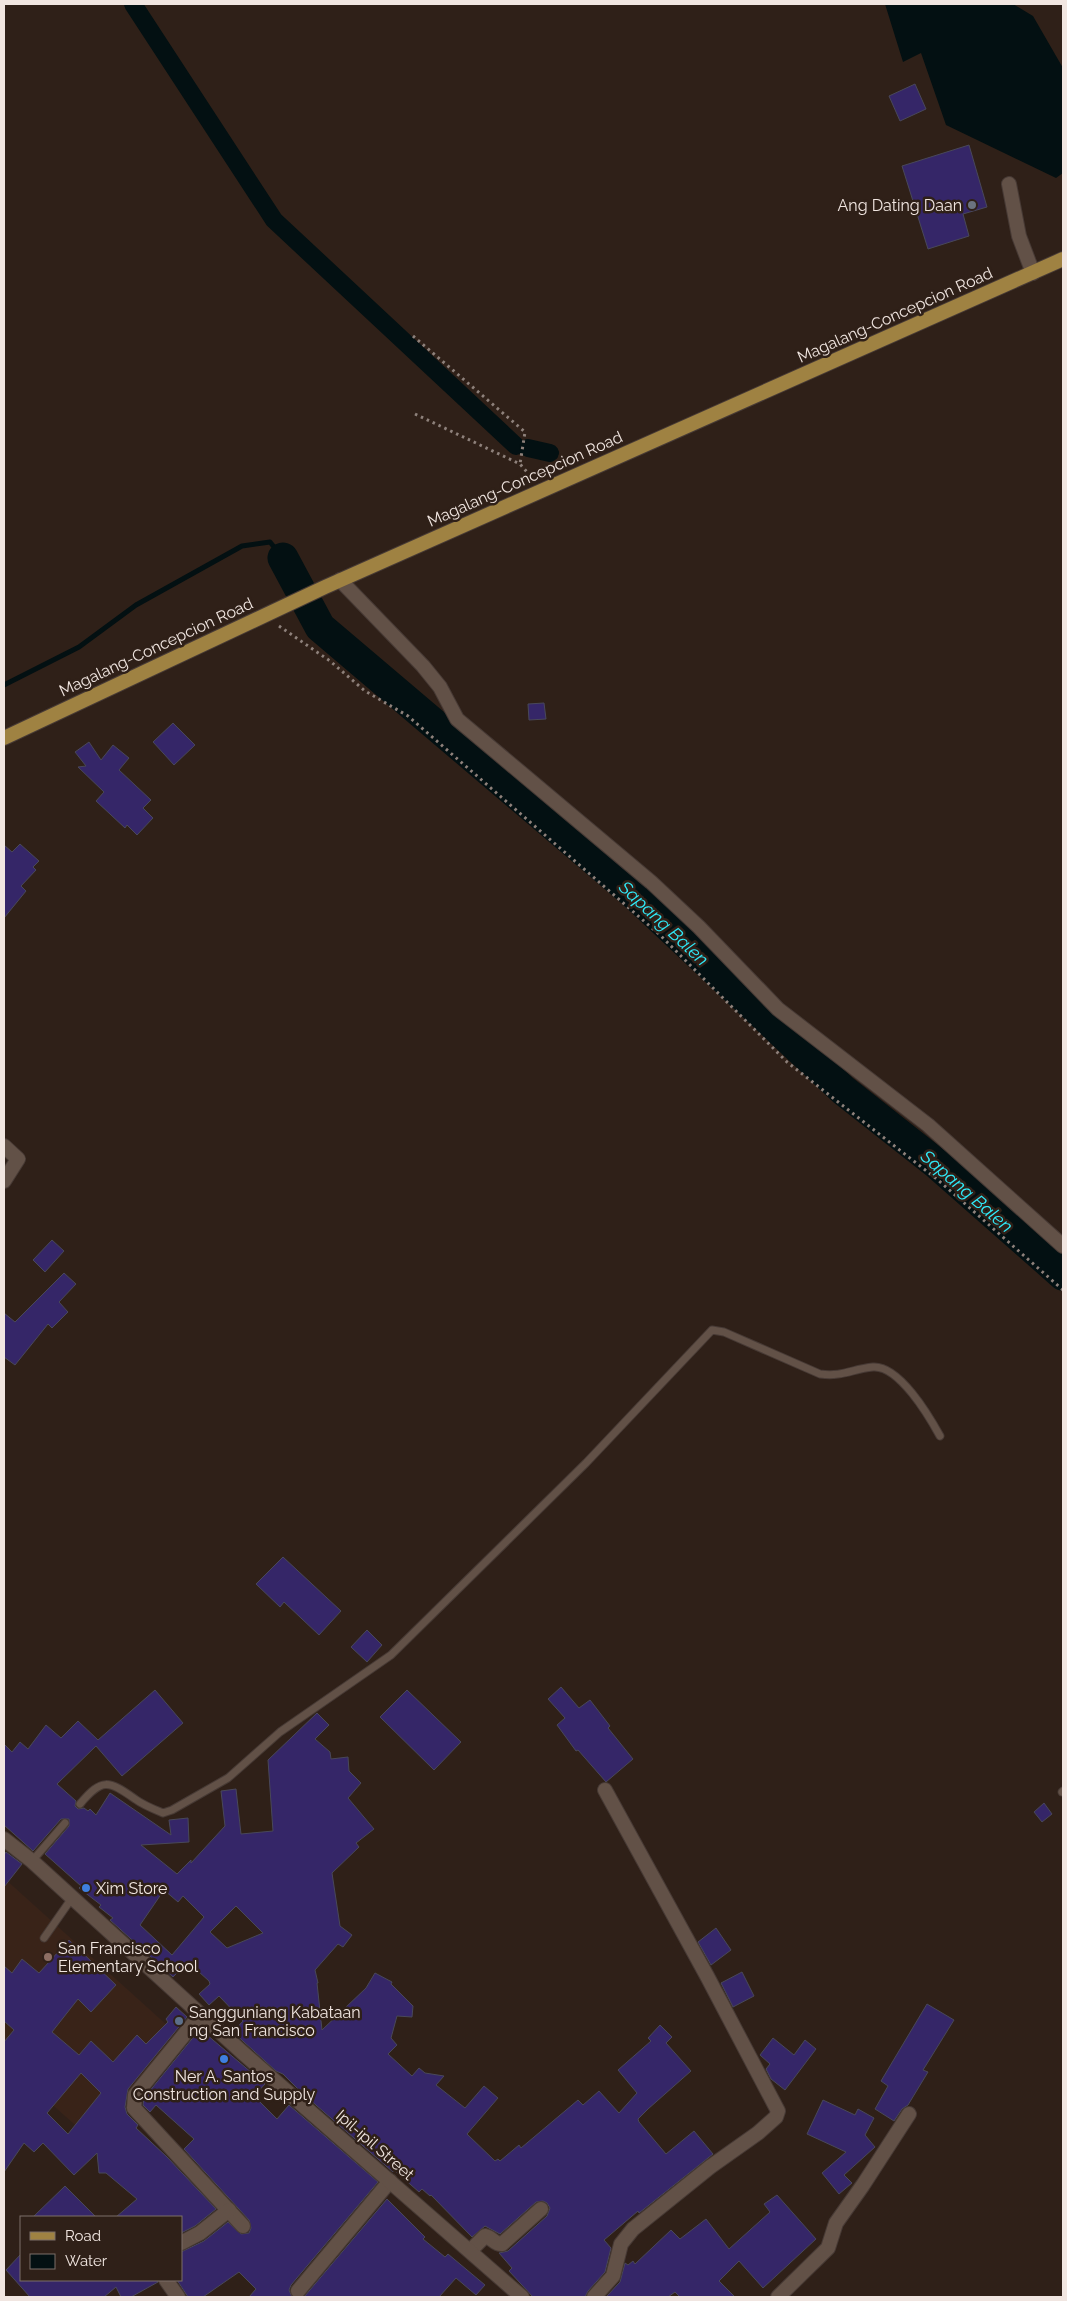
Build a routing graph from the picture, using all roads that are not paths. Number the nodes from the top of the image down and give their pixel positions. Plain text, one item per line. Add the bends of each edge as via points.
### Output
1 (1009, 184) dead end
2 (1063, 259) edge
3 (1033, 272) junction
4 (340, 580) junction
5 (4, 738) edge
6 (4, 1146) edge
7 (4, 1181) edge
8 (1063, 1246) edge
9 (940, 1436) dead end
10 (605, 1790) dead end
11 (80, 1804) dead end
12 (65, 1823) dead end
13 (4, 1839) edge
14 (32, 1861) junction
15 (72, 1898) junction
16 (44, 1938) dead end
17 (201, 2014) junction
18 (909, 2114) dead end
19 (390, 2181) junction
20 (541, 2209) dead end
21 (229, 2210) junction
22 (243, 2226) dead end
23 (182, 2242) edge
24 (470, 2251) junction
25 (167, 2281) edge
26 (298, 2291) dead end
27 (178, 2297) edge
28 (522, 2297) edge
29 (594, 2297) edge
30 (778, 2297) edge

1 - 3 street via 1019,236
2 - 3 main road, Magalang-Concepcion Road
3 - 4 main road, Magalang-Concepcion Road
4 - 5 main road, Magalang-Concepcion Road
4 - 8 street via 423,666 440,687 457,719 651,882 778,1009 928,1126
6 - 7 street via 18,1159
9 - 11 lane via 927,1413 888,1369 875,1367 836,1376 820,1374 724,1332 712,1330 586,1464 391,1655 280,1732 228,1778 163,1813 116,1786 103,1785 93,1789
10 - 29 street via 778,2111 776,2117 758,2132 633,2229 621,2244 613,2276
12 - 14 lane
13 - 14 street, Ipil-ipil Street
14 - 15 street, Ipil-ipil Street
15 - 16 lane
15 - 17 street, Ipil-ipil Street
17 - 19 street, Ipil-ipil Street
17 - 21 street via 135,2095 133,2102 134,2108
18 - 30 street via 836,2223 828,2248
19 - 24 street, Ipil-ipil Street
19 - 26 street
20 - 24 street via 502,2244 485,2236
21 - 22 street
21 - 23 street
24 - 28 street, Ipil-ipil Street
25 - 27 street

